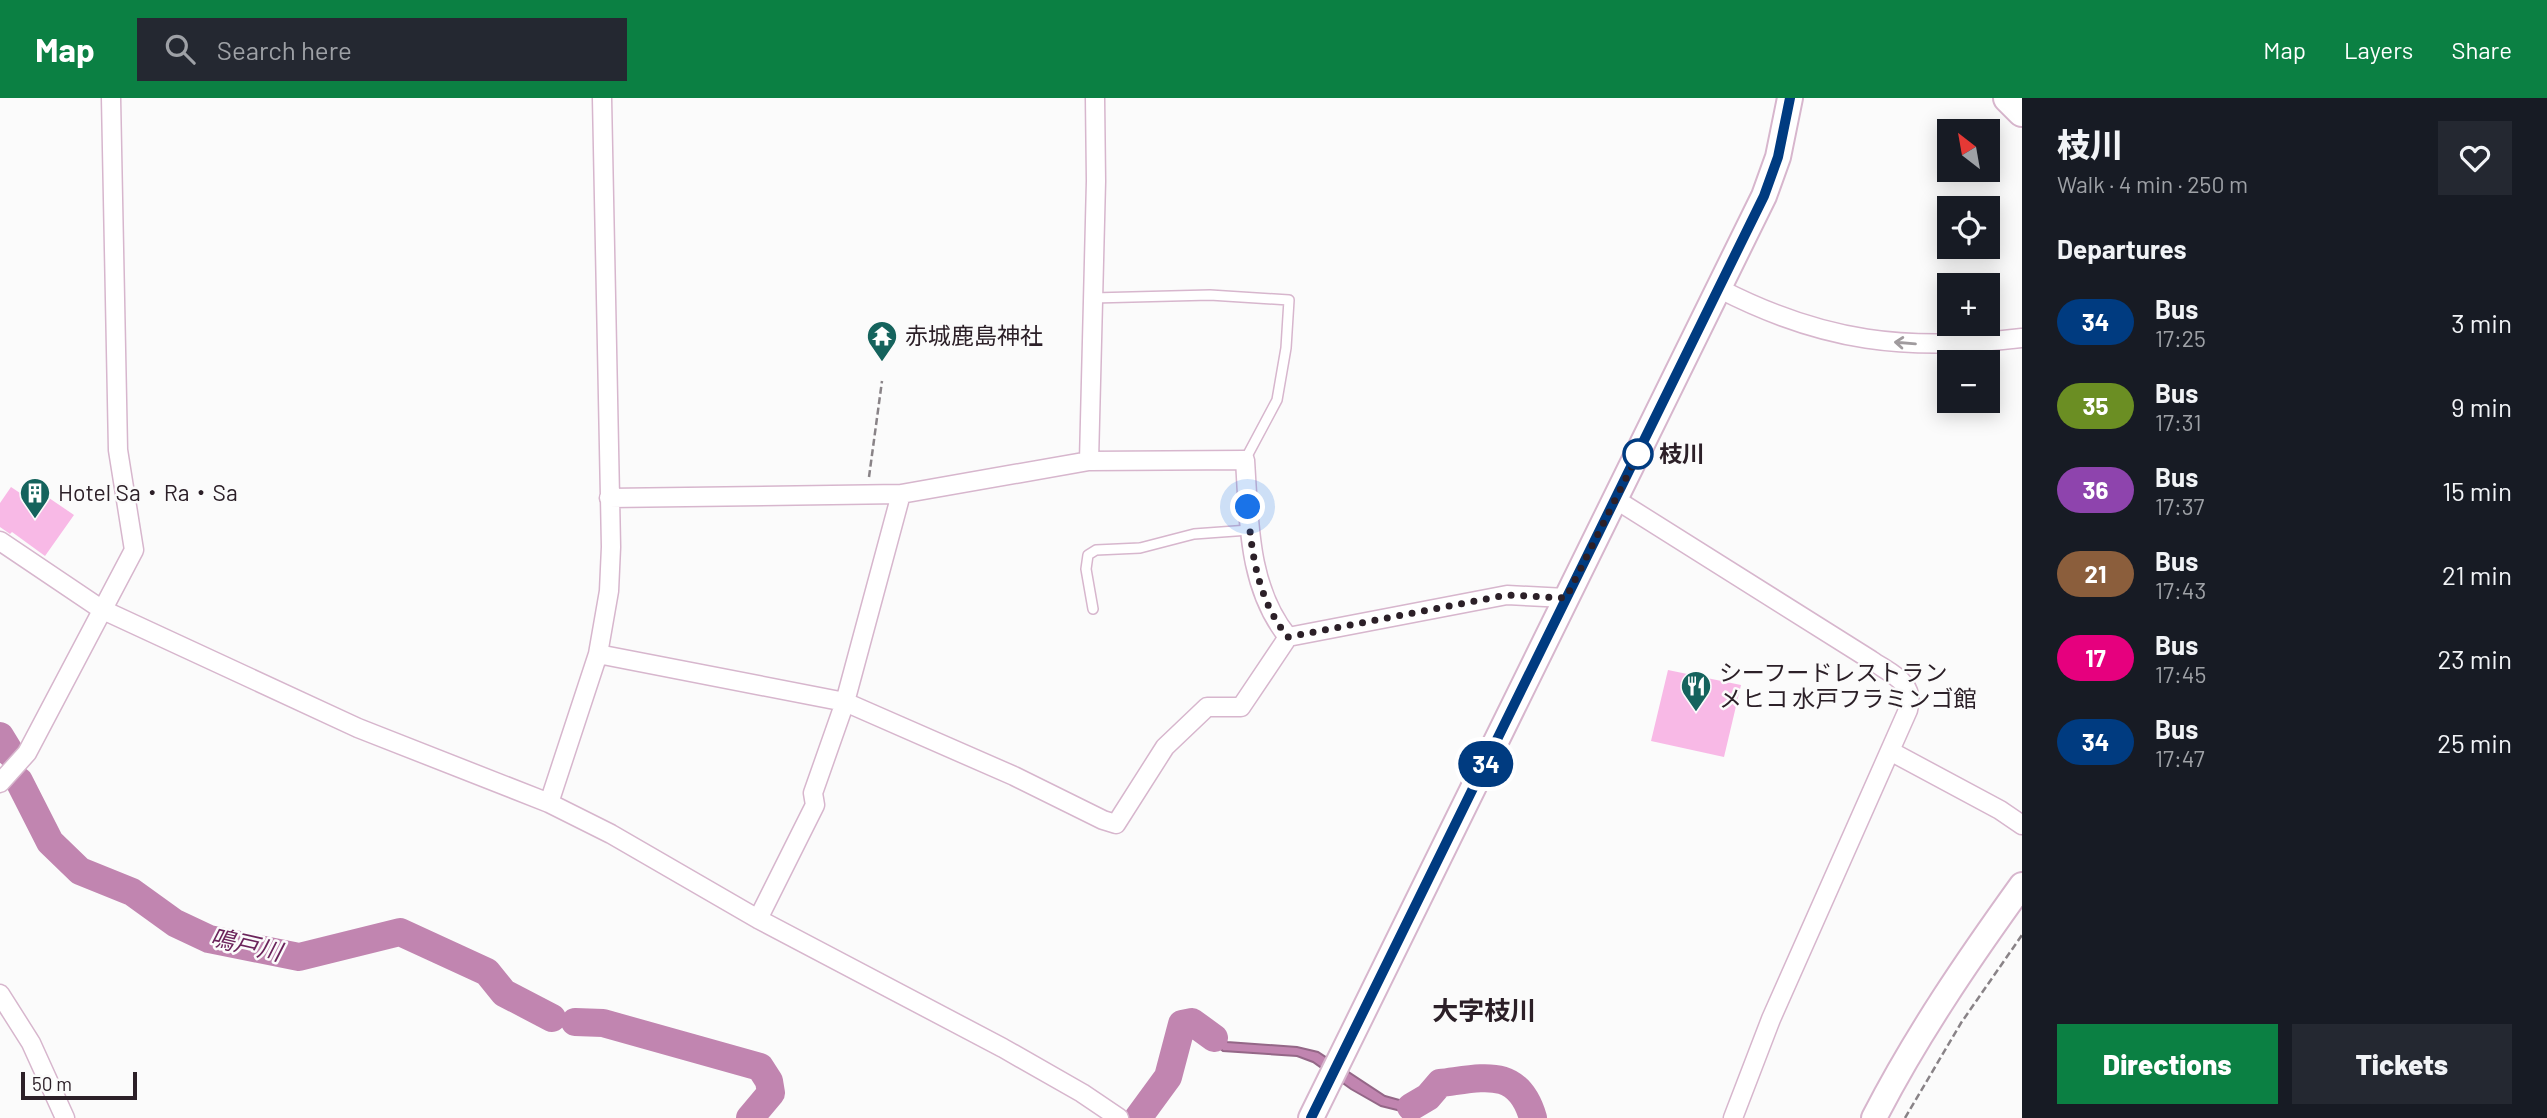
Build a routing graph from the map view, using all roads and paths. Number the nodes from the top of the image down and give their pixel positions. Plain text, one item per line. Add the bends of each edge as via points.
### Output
1 (111, 98) edge
2 (603, 98) edge
3 (1095, 98) edge
4 (1790, 98) edge
5 (2008, 98) edge
6 (2022, 112) edge
7 (1720, 289) junction
8 (1093, 298) junction
9 (2022, 338) edge
10 (881, 381) dead end
11 (1245, 460) junction
12 (1089, 461) junction
13 (867, 494) junction
14 (901, 494) junction
15 (609, 498) junction
16 (1615, 499) junction
17 (1249, 530) junction
18 (0, 541) edge
19 (1566, 598) junction
20 (101, 609) junction
21 (1093, 609) dead end
22 (1288, 637) junction
23 (598, 654) junction
24 (845, 702) junction
25 (1890, 751) junction
26 (0, 783) edge
27 (549, 803) junction
28 (2022, 825) edge
29 (2022, 885) edge
30 (758, 919) junction
31 (2022, 935) edge
32 (0, 994) edge
33 (65, 1118) edge
34 (1119, 1118) edge
35 (1311, 1118) edge
36 (1733, 1118) edge
37 (1874, 1118) edge
38 (1905, 1118) edge

1 - 20 street via 118,450 134,550
2 - 15 street
3 - 8 street
4 - 7 main road via 1772,177
5 - 6 main road
9 -> 7 street via 1973,344 1859,338 1796,323
7 - 16 main road
8 - 11 lane via 1210,295 1289,300 1277,400
8 - 12 street
10 - 13 path
11 - 12 street
11 - 17 street
12 - 14 street
13 - 14 street
13 - 15 street
14 - 24 street
15 - 23 street via 609,591
16 - 19 main road
16 - 25 street via 1909,688 1912,698
17 - 21 lane via 1194,534 1140,548 1096,550 1088,555 1086,569
17 - 22 street via 1261,592
18 - 20 street
19 - 22 street via 1507,595
19 - 35 main road
20 - 26 street via 27,753
20 - 27 street via 358,728
22 - 24 street via 1241,707 1207,707 1165,747 1116,824
23 - 24 street
23 - 27 street
24 - 30 street via 813,793 815,805
25 - 28 street
25 - 36 street via 1771,1019
27 - 30 street
29 - 37 main road via 1938,1006
30 - 34 street via 1003,1048
31 - 38 path via 1961,1023
32 - 33 street via 31,1043

